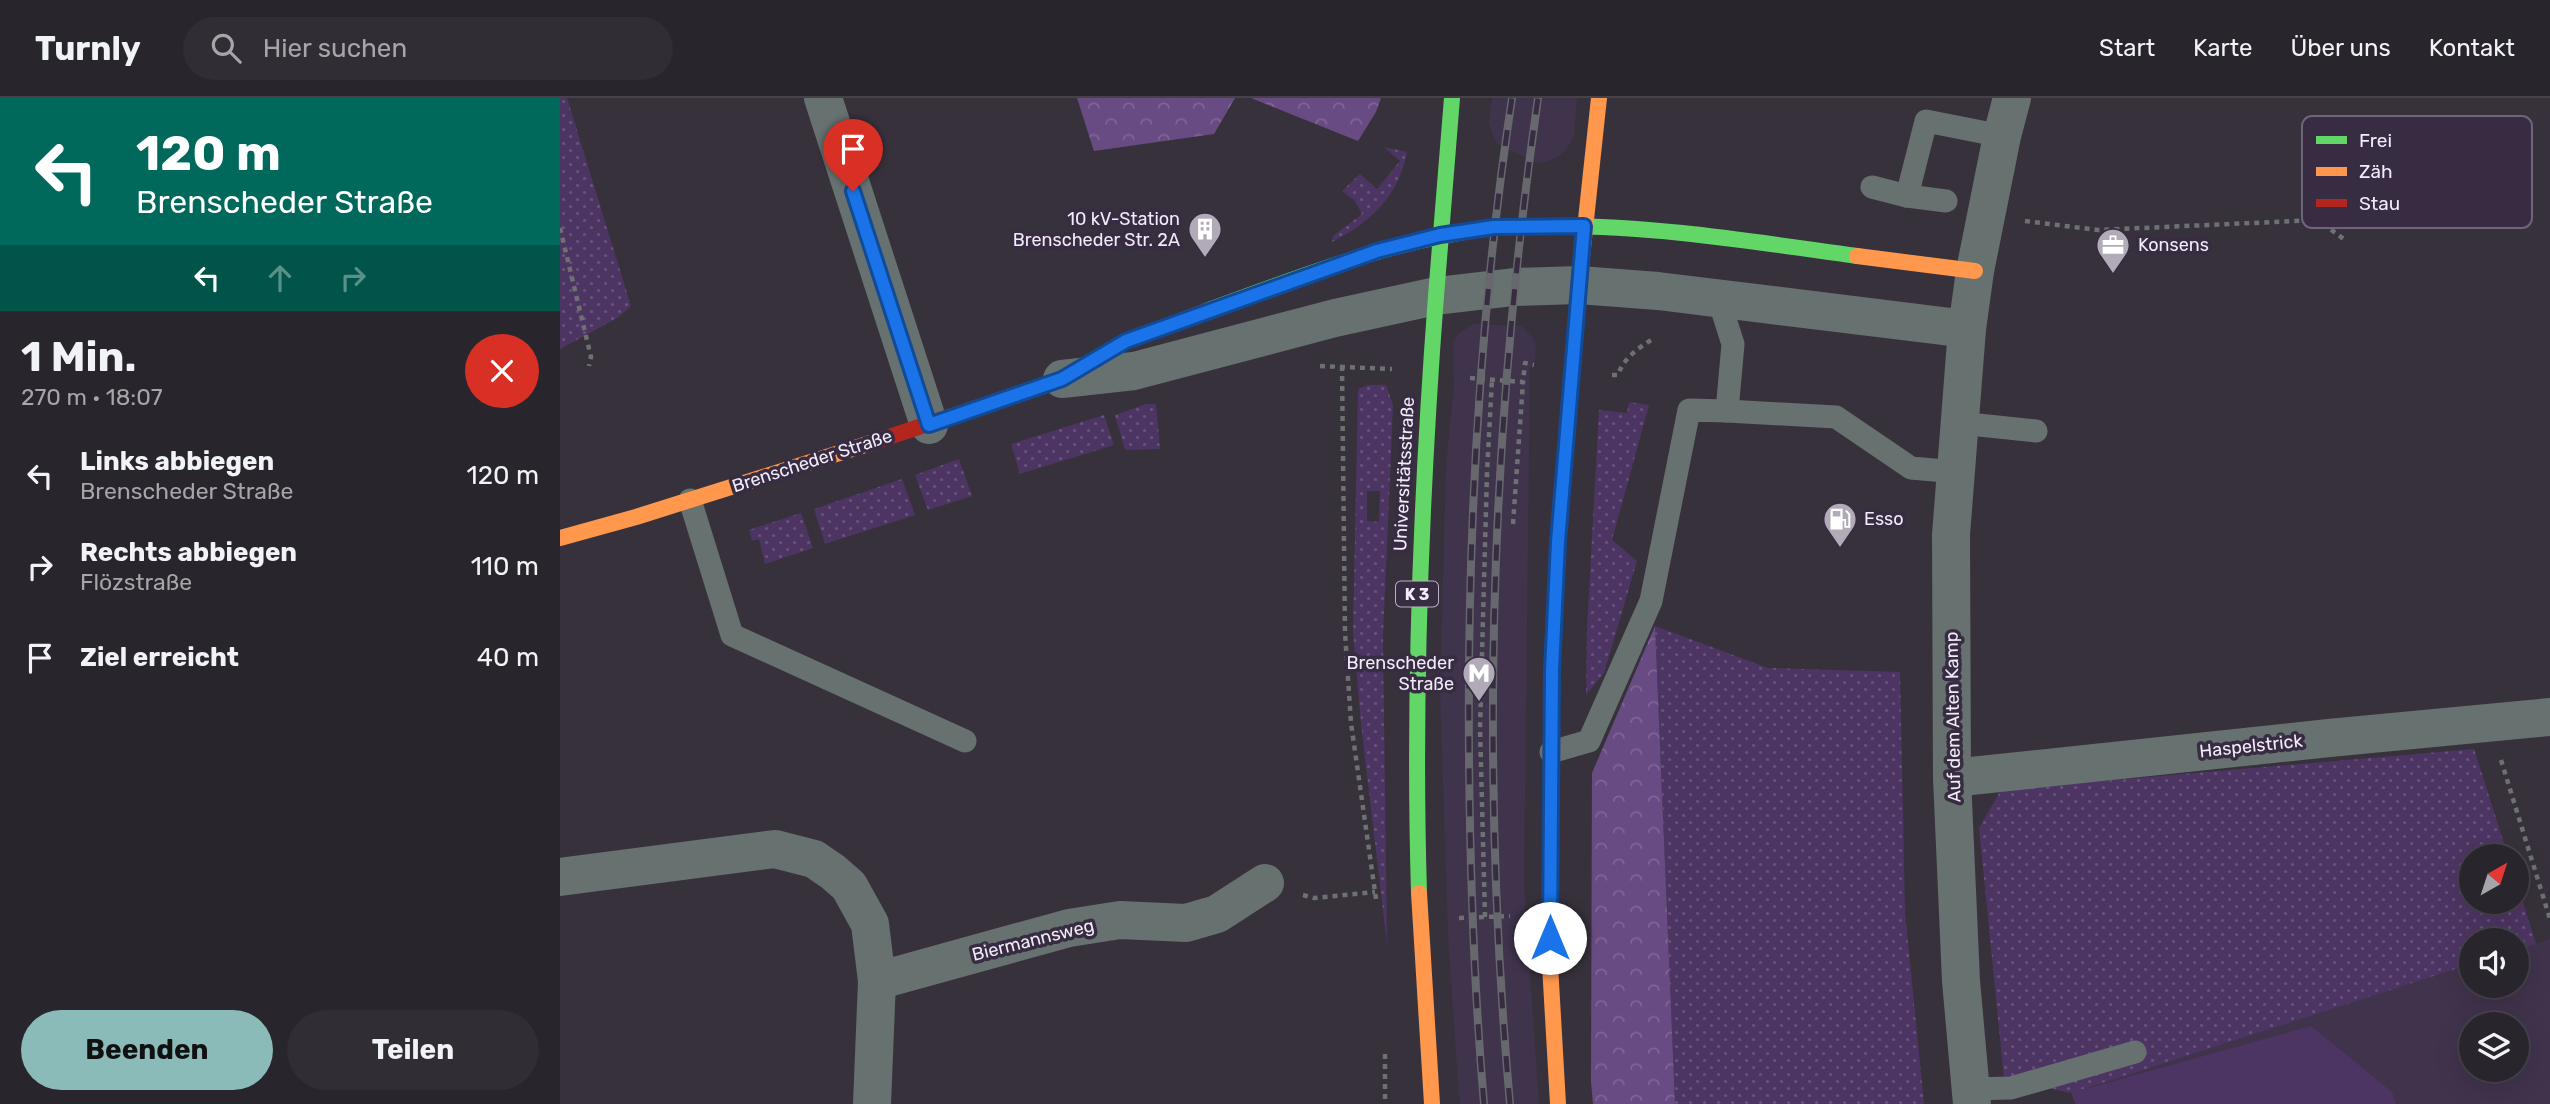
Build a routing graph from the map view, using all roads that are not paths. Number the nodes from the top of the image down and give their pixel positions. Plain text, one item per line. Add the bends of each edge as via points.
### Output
1 (823, 98) edge
2 (1452, 98) edge
3 (1599, 98) edge
4 (2012, 98) edge
5 (2001, 136) junction
6 (1872, 187) dead end
7 (1907, 196) junction
8 (1946, 201) dead end
9 (1584, 226) junction
10 (1440, 235) junction
11 (1975, 271) junction
12 (1579, 285) junction
13 (1436, 296) junction
14 (1718, 297) junction
15 (1967, 329) junction
16 (1062, 379) junction
17 (1727, 411) junction
18 (1959, 423) junction
19 (929, 425) junction
20 (2036, 431) dead end
21 (1956, 472) junction
22 (690, 500) junction
23 (560, 538) edge
24 (2550, 717) edge
25 (965, 741) dead end
26 (1550, 752) junction
27 (1952, 778) junction
28 (560, 877) edge
29 (1265, 883) road end
30 (877, 981) junction
31 (2135, 1052) dead end
32 (1971, 1097) edge
33 (872, 1104) edge
34 (1432, 1104) edge
35 (1558, 1104) edge

1 - 19 street
2 - 10 main road, Universitätsstraße / K 3
3 - 9 main road
4 - 5 street, Auf dem Alten Kamp
5 - 7 lane via 1926,121
5 - 11 street, Auf dem Alten Kamp
6 - 7 lane
7 - 8 lane
9 - 10 main road, Brenscheder Straße via 1494,227
9 - 11 main road via 1696,234
9 - 12 main road
10 - 13 main road, Universitätsstraße / K 3
10 - 16 main road, Brenscheder Straße via 1326,267 1126,341
11 - 15 street, Auf dem Alten Kamp
12 - 13 street, Brenscheder Straße
12 - 14 street
12 - 26 main road via 1558,542
13 - 16 street, Brenscheder Straße via 1134,371
13 - 34 main road, Universitätsstraße / K 3 via 1418,535 1415,705 1419,892
14 - 15 street
14 - 17 lane via 1733,344
15 - 18 street, Auf dem Alten Kamp
16 - 19 main road, Brenscheder Straße
17 - 21 lane via 1836,417 1911,468
17 - 26 lane via 1689,410 1651,601 1589,741
18 - 20 lane
18 - 21 street, Auf dem Alten Kamp
19 - 22 main road, Brenscheder Straße
21 - 27 street, Auf dem Alten Kamp via 1951,535
22 - 23 main road, Brenscheder Straße
22 - 25 lane via 732,635
24 - 27 street, Haspelstrick
26 - 35 main road via 1550,965
27 - 32 street, Auf dem Alten Kamp
28 - 30 street via 775,849 806,856 841,878 856,897 870,924
29 - 30 street, Biermannsweg via 1217,914 1186,923 1120,920 1069,928
30 - 33 street
31 - 32 lane

